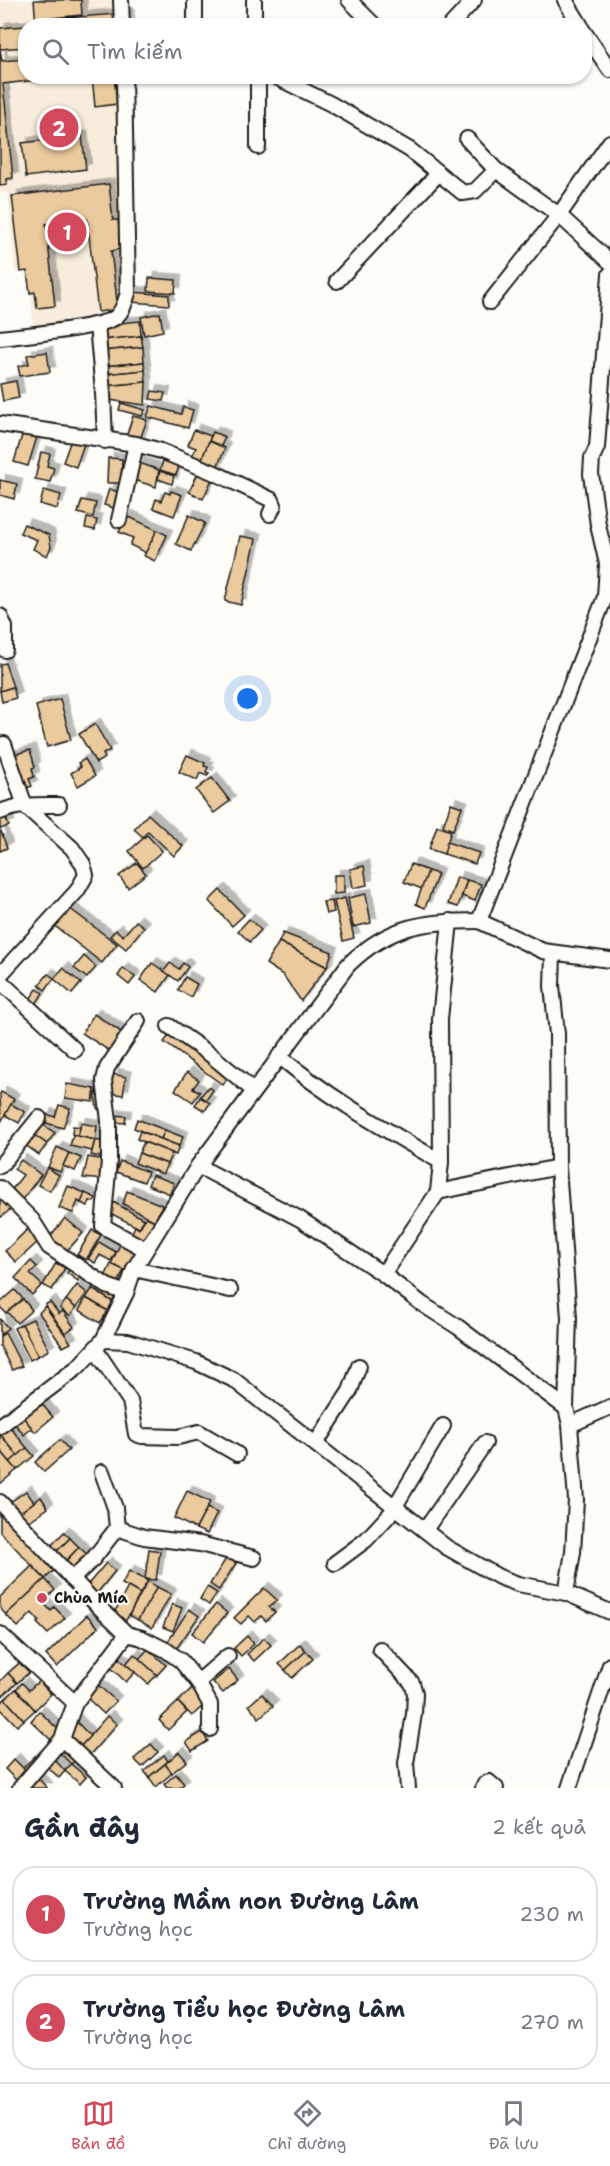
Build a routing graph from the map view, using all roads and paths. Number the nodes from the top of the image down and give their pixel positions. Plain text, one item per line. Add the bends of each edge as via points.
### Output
1 (121, 0) edge
2 (195, 0) edge
3 (254, 0) edge
4 (349, 0) edge
5 (474, 0) edge
6 (565, 0) edge
7 (122, 18) edge
8 (195, 18) edge
9 (254, 18) edge
10 (367, 18) edge
11 (457, 18) edge
12 (576, 18) edge
13 (592, 43) edge
14 (610, 70) edge
15 (124, 84) edge
16 (258, 84) edge
17 (290, 84) edge
18 (467, 140) dead end
19 (610, 142) edge
20 (258, 147) dead end
21 (496, 170) junction
22 (438, 174) junction
23 (560, 215) junction
24 (610, 262) edge
25 (610, 274) edge
26 (337, 281) dead end
27 (490, 302) dead end
28 (97, 325) junction
29 (0, 338) edge
30 (0, 424) edge
31 (105, 441) junction
32 (136, 444) junction
33 (270, 514) dead end
34 (119, 520) dead end
35 (604, 524) edge
36 (0, 616) edge
37 (5, 650) dead end
38 (4, 744) dead end
39 (59, 805) dead end
40 (24, 806) junction
41 (0, 812) edge
42 (450, 921) junction
43 (479, 921) junction
44 (553, 953) junction
45 (610, 960) edge
46 (0, 975) edge
47 (0, 981) edge
48 (138, 1021) dead end
49 (169, 1026) dead end
50 (75, 1050) dead end
51 (279, 1056) junction
52 (253, 1090) junction
53 (39, 1118) dead end
54 (441, 1162) junction
55 (0, 1166) edge
56 (198, 1167) junction
57 (558, 1167) junction
58 (0, 1188) edge
59 (438, 1192) junction
60 (145, 1249) junction
61 (134, 1269) junction
62 (383, 1274) junction
63 (230, 1290) dead end
64 (126, 1293) junction
65 (99, 1344) junction
66 (359, 1366) dead end
67 (610, 1407) edge
68 (567, 1408) junction
69 (570, 1425) junction
70 (0, 1426) edge
71 (443, 1426) dead end
72 (316, 1443) junction
73 (485, 1443) dead end
74 (237, 1454) dead end
75 (102, 1472) dead end
76 (0, 1502) edge
77 (396, 1506) junction
78 (117, 1528) junction
79 (425, 1530) junction
80 (254, 1558) dead end
81 (335, 1563) dead end
82 (72, 1579) junction
83 (566, 1593) junction
84 (610, 1612) edge
85 (0, 1634) edge
86 (127, 1634) junction
87 (380, 1649) dead end
88 (228, 1656) dead end
89 (610, 1665) edge
90 (198, 1682) junction
91 (75, 1703) junction
92 (210, 1729) dead end
93 (63, 1739) junction
94 (20, 1788) edge
95 (114, 1788) edge
96 (408, 1788) edge
97 (483, 1788) edge
98 (496, 1788) edge
99 (569, 1788) edge

1 - 7 street
2 - 8 street
3 - 9 street
4 - 10 street
5 - 11 street
6 - 12 street
13 - 14 street
15 - 28 street via 128,292 118,315
16 - 20 street
17 - 22 street via 410,150
18 - 21 street
19 - 23 street
21 - 22 street via 476,191 463,193
21 - 23 street
22 - 26 street
23 - 24 street
23 - 27 street
25 - 35 street via 597,447 591,474
28 - 29 street
28 - 31 street
30 - 31 street
31 - 32 street
32 - 33 street via 272,500
32 - 34 street
35 - 43 street via 605,597
36 - 37 street via 5,627
38 - 40 street
39 - 40 street
40 - 41 street
40 - 46 street via 72,848 86,875 77,891
42 - 43 street
42 - 51 street via 390,934 365,948
42 - 54 street via 440,1018
43 - 44 street
44 - 45 street
44 - 57 street
47 - 50 street
48 - 60 street via 107,1068 104,1080 109,1161 103,1226
49 - 52 street
51 - 52 street
51 - 54 street via 355,1112
52 - 56 street
53 - 55 street
54 - 59 street
56 - 60 street
56 - 62 street via 300,1219
57 - 59 street
57 - 68 street via 569,1318
58 - 64 street via 32,1220 49,1247 107,1286
59 - 62 street
60 - 61 street
61 - 63 street
61 - 64 street
62 - 68 street
64 - 65 street
65 - 70 street via 78,1367
65 - 72 street via 128,1341 196,1362 234,1380
65 - 74 street via 130,1401 136,1434 178,1437 199,1432
66 - 72 street via 350,1391
67 - 69 street
68 - 69 street
69 - 83 street via 576,1500
71 - 77 street
72 - 77 street
73 - 79 street
75 - 78 street via 115,1508
76 - 82 street
77 - 79 street
77 - 81 street via 366,1540
78 - 80 street via 144,1537 200,1544
78 - 82 street
79 - 83 street via 446,1547 499,1577
82 - 86 street
83 - 84 street
85 - 91 street
86 - 90 street via 166,1650
86 - 91 street
87 - 96 street via 412,1683 415,1693 406,1763
88 - 90 street
89 - 99 street
90 - 92 street via 210,1704
91 - 93 street
93 - 94 street
93 - 95 street
97 - 98 street via 489,1782

